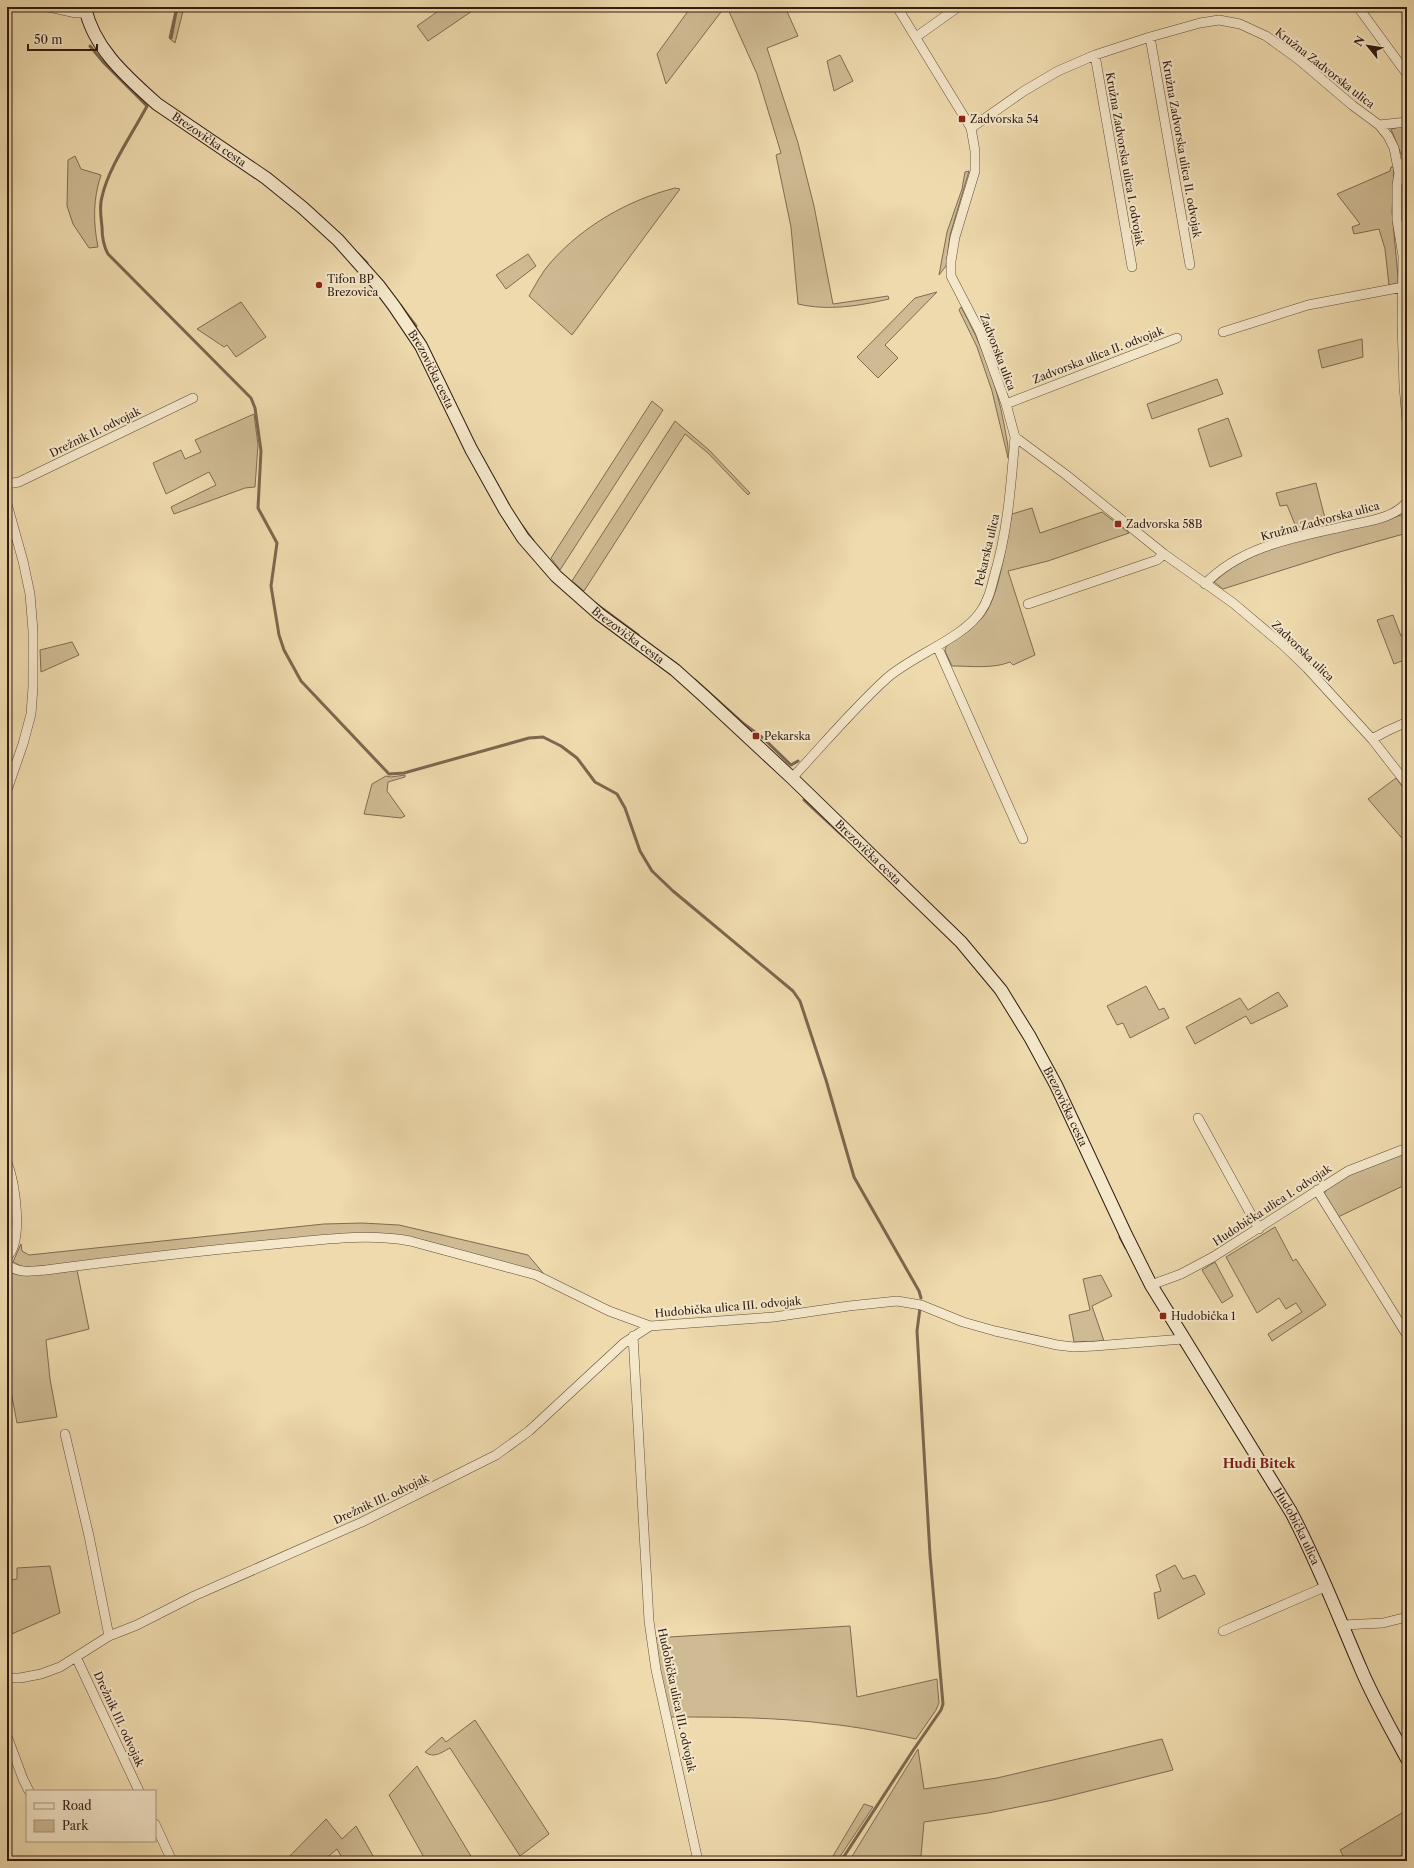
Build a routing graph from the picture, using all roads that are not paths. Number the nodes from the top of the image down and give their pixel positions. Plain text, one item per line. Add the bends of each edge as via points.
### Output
1 (49, 7) edge
2 (897, 7) edge
3 (958, 7) edge
4 (1358, 7) edge
5 (85, 10) edge
6 (916, 37) junction
7 (1150, 37) junction
8 (1095, 55) junction
9 (1407, 74) edge
10 (1407, 122) edge
11 (1379, 125) junction
12 (971, 128) junction
13 (1407, 158) edge
14 (1400, 173) junction
15 (1190, 265) dead end
16 (1132, 267) dead end
17 (1403, 287) junction
18 (1224, 332) dead end
19 (1177, 338) dead end
20 (193, 398) dead end
21 (1006, 404) junction
22 (1407, 421) edge
23 (1015, 437) junction
24 (7, 484) edge
25 (7, 504) edge
26 (1405, 507) edge
27 (1164, 554) junction
28 (1205, 584) junction
29 (1028, 604) dead end
30 (937, 646) junction
31 (1407, 722) edge
32 (1372, 739) junction
33 (792, 778) junction
34 (1407, 784) edge
35 (7, 790) edge
36 (1023, 839) dead end
37 (1198, 1118) dead end
38 (1407, 1148) edge
39 (7, 1162) edge
40 (1317, 1190) junction
41 (1259, 1229) junction
42 (7, 1257) edge
43 (7, 1264) edge
44 (1151, 1285) junction
45 (650, 1326) junction
46 (1407, 1335) edge
47 (633, 1336) junction
48 (1183, 1339) junction
49 (65, 1434) dead end
50 (1327, 1586) junction
51 (1407, 1618) edge
52 (1343, 1625) junction
53 (1223, 1631) dead end
54 (109, 1636) junction
55 (76, 1657) junction
56 (7, 1678) edge
57 (7, 1736) edge
58 (1407, 1759) edge
59 (28, 1790) edge
60 (140, 1790) edge
61 (156, 1826) edge
62 (172, 1861) edge
63 (698, 1861) edge

1 - 5 street via 76,13
2 - 6 street, Zadvorska ulica
3 - 6 street
4 - 9 street
5 - 33 main road, Brezovička cesta via 90,28 100,45 145,93 157,104 266,178 303,208 338,240 378,286 421,346 471,449 505,510 524,538 556,576 599,614 675,670
6 - 12 street, Zadvorska ulica
7 - 8 street, Kružna Zadvorska ulica
7 - 11 street, Kružna Zadvorska ulica via 1212,21 1240,24 1266,36 1286,50
7 - 15 street, Kružna Zadvorska ulica II. odvojak
8 - 12 street, Kružna Zadvorska ulica via 1044,78
8 - 16 street, Kružna Zadvorska ulica I. odvojak
10 - 11 street
11 - 14 street, Kružna Zadvorska ulica via 1394,148
12 - 21 street, Zadvorska ulica via 975,171 955,237 951,276 980,332
13 - 14 street, Kružna Zadvorska ulica
14 - 17 street, Kružna Zadvorska ulica via 1397,185 1397,220 1403,256
17 - 18 street via 1308,305
17 - 22 street, Kružna Zadvorska ulica
19 - 21 street, Zadvorska ulica II. odvojak
20 - 24 street, Drežnik II. odvojak via 19,482
21 - 23 street, Zadvorska ulica
23 - 27 street, Zadvorska ulica
23 - 30 street, Pekarska ulica via 1007,520 998,565 986,603 975,619
25 - 35 street via 30,594 33,631 31,714
26 - 28 street, Kružna Zadvorska ulica via 1382,517 1259,549 1227,564
27 - 28 street, Zadvorska ulica
27 - 29 street via 1157,560
28 - 32 street, Zadvorska ulica via 1284,645
30 - 33 street, Pekarska ulica via 886,678
30 - 36 street
31 - 32 street
32 - 34 street, Zadvorska ulica
33 - 44 main road, Brezovička cesta via 961,942 1001,990 1056,1085
37 - 41 street
38 - 40 street, Hudobička ulica I. odvojak via 1348,1171
39 - 42 street via 14,1186 16,1212 13,1251
40 - 41 street, Hudobička ulica I. odvojak
40 - 46 street
41 - 44 street, Hudobička ulica I. odvojak via 1181,1274
43 - 45 street via 24,1271 46,1270 181,1253 326,1240 390,1238 410,1241 536,1275 609,1311
44 - 48 main road, Hudobička ulica
45 - 47 street, Hudobička ulica III. odvojak
45 - 48 street, Hudobička ulica III. odvojak via 766,1317 898,1301 921,1304 963,1322 1057,1345 1102,1346
47 - 54 street, Drežnik III. odvojak via 529,1431 496,1455 362,1522
47 - 63 street, Hudobička ulica III. odvojak via 649,1621 656,1670
48 - 50 main road, Hudobička ulica via 1291,1512
49 - 54 street
50 - 52 main road, Hudobička ulica
50 - 53 street
51 - 52 street via 1383,1623
52 - 58 main road, Hudobička ulica via 1361,1669
54 - 55 street, Drežnik III. odvojak
55 - 56 street, Drežnik III. odvojak via 60,1667 41,1674
55 - 60 street, Drežnik III. odvojak
57 - 59 street
61 - 62 street

